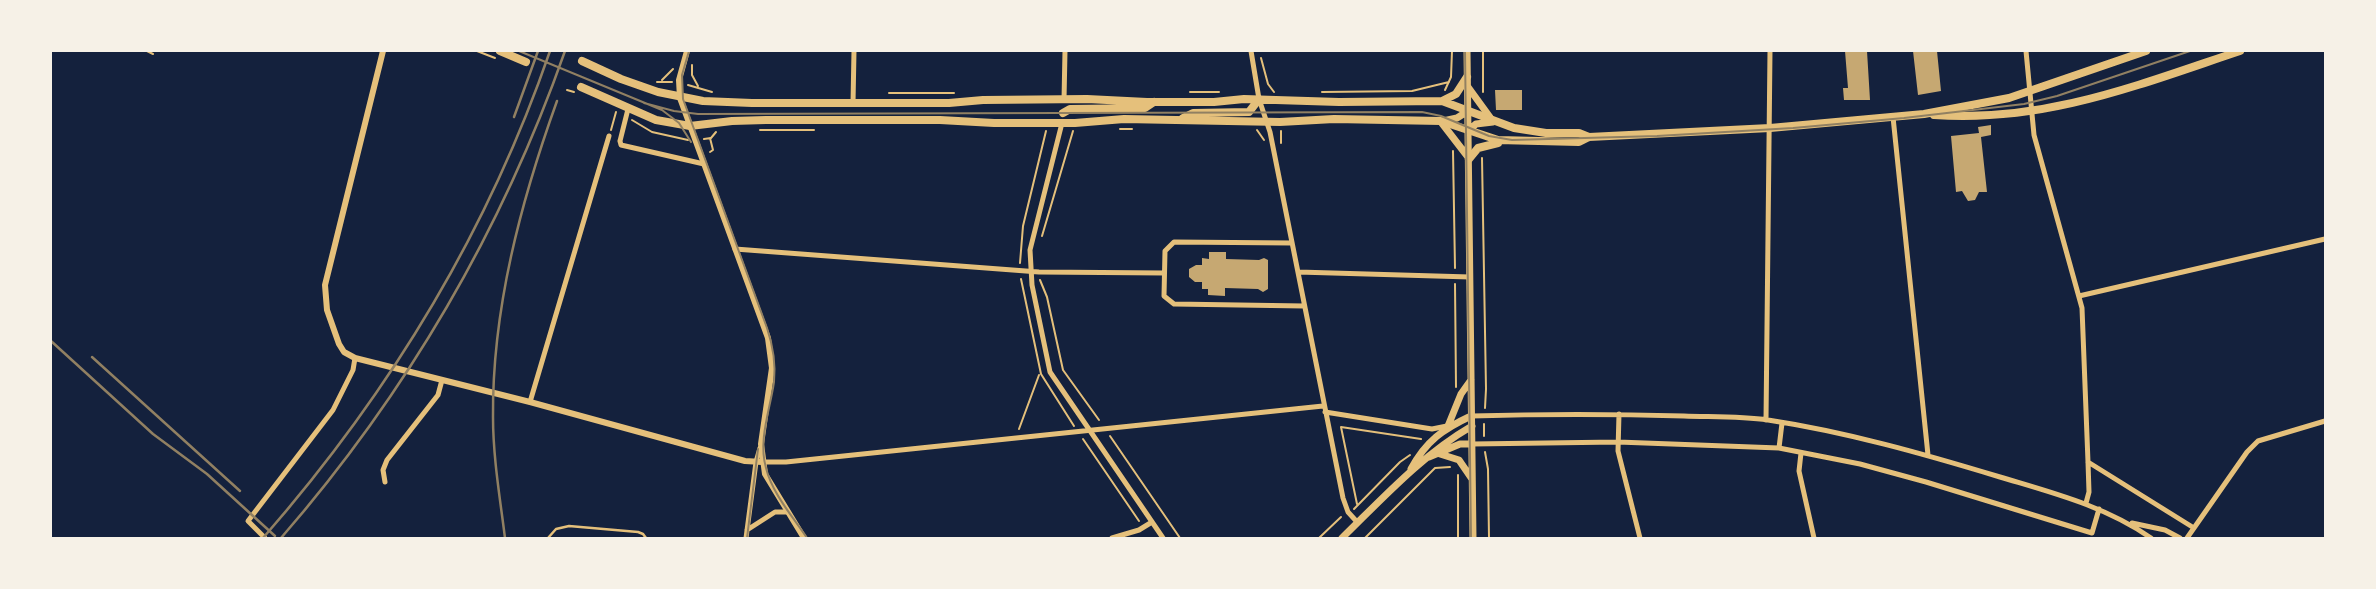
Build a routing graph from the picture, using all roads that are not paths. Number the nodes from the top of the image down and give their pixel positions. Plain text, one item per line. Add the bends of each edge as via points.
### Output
1 (383, 51) edge
2 (500, 51) edge
3 (687, 51) edge
4 (854, 51) edge
5 (1065, 51) edge
6 (1251, 51) edge
7 (1467, 51) edge
8 (1770, 51) edge
9 (2026, 51) edge
10 (2146, 51) edge
11 (2240, 51) edge
12 (582, 61) dead end
13 (526, 62) dead end
14 (1467, 77) junction
15 (1468, 87) junction
16 (581, 88) dead end
17 (2028, 91) junction
18 (680, 97) junction
19 (1443, 97) junction
20 (1259, 99) junction
21 (1064, 100) junction
22 (1154, 102) junction
23 (853, 103) junction
24 (628, 109) junction
25 (1468, 111) junction
26 (1063, 113) junction
27 (2031, 113) junction
28 (1924, 114) junction
29 (1893, 117) junction
30 (1182, 119) junction
31 (1441, 121) junction
32 (1266, 122) junction
33 (1493, 122) junction
34 (1062, 123) junction
35 (690, 126) junction
36 (1770, 128) junction
37 (1468, 131) junction
38 (1589, 137) junction
39 (620, 141) junction
40 (1507, 142) junction
41 (1469, 158) junction
42 (704, 164) junction
43 (2325, 239) edge
44 (1292, 243) junction
45 (735, 249) junction
46 (1031, 271) junction
47 (1298, 272) junction
48 (1164, 273) junction
49 (1470, 277) junction
50 (2079, 296) junction
51 (1304, 306) junction
52 (355, 358) junction
53 (442, 380) junction
54 (1471, 380) junction
55 (530, 402) junction
56 (1324, 409) junction
57 (1619, 414) junction
58 (1471, 416) junction
59 (1766, 420) junction
60 (2325, 421) edge
61 (1783, 423) junction
62 (1447, 426) junction
63 (1472, 426) junction
64 (1087, 429) junction
65 (1618, 442) junction
66 (1472, 444) junction
67 (1779, 449) junction
68 (1801, 453) junction
69 (1440, 454) junction
70 (1928, 455) junction
71 (1429, 457) junction
72 (759, 462) junction
73 (2088, 462) junction
74 (1409, 473) junction
75 (1472, 479) junction
76 (385, 482) dead end
77 (2086, 503) junction
78 (2099, 509) junction
79 (787, 512) junction
80 (1152, 522) junction
81 (1358, 523) junction
82 (2129, 523) junction
83 (2194, 528) junction
84 (747, 530) junction
85 (265, 538) edge
86 (548, 538) edge
87 (646, 538) edge
88 (747, 538) edge
89 (804, 538) edge
90 (1112, 538) edge
91 (1163, 538) edge
92 (1342, 538) edge
93 (1473, 538) edge
94 (1640, 538) edge
95 (1814, 538) edge
96 (2151, 538) edge
97 (2180, 538) edge
98 (2187, 538) edge

1 - 52 street via 326,285 327,310 339,344
2 - 13 main road
3 - 18 street
4 - 23 street
5 - 21 street
6 - 20 street
7 - 14 main road
8 - 36 street
9 - 17 street
10 - 17 main road
11 - 27 main road via 2116,93
12 - 18 main road
14 - 15 main road
14 - 19 main road via 1456,94
15 - 25 main road
15 - 33 main road
16 - 24 main road
17 - 27 street
17 - 28 main road
18 - 23 main road via 726,103
18 - 35 street
19 - 20 main road via 1339,102
19 - 25 main road
20 - 22 main road
20 - 30 main road via 1249,112 1194,113
20 - 32 street
21 - 22 main road
21 - 23 main road
21 - 26 lane
22 - 26 main road via 1145,108 1070,108
24 - 35 main road
24 - 39 street
25 - 31 main road
25 - 33 main road
25 - 37 main road
26 - 34 street
27 - 28 main road
27 - 50 street
28 - 29 main road
29 - 36 main road
29 - 70 street
30 - 32 main road
30 - 34 main road
31 - 32 main road
31 - 37 main road
31 - 41 main road
32 - 44 street
33 - 37 main road via 1476,124
33 - 38 main road
34 - 35 main road via 766,120
34 - 46 street via 1030,250
35 - 42 street
36 - 38 main road
36 - 59 street
37 - 40 main road
37 - 41 main road
38 - 40 main road via 1579,142
39 - 42 street via 635,149
39 - 55 street via 612,144 608,139
40 - 41 main road via 1483,145
41 - 49 main road
42 - 45 street
43 - 50 street
44 - 47 street
44 - 48 street via 1174,242 1165,251
45 - 46 street
45 - 72 street via 772,356
46 - 48 street
46 - 64 street via 1050,372
47 - 49 street
47 - 51 street
48 - 51 street via 1164,296 1174,304
49 - 54 main road
50 - 73 street
51 - 56 street
52 - 53 street
52 - 85 street via 333,410 247,521
53 - 55 street
53 - 76 street via 438,396 387,460
54 - 58 main road
54 - 62 main road
55 - 72 street
56 - 62 street via 1432,429
56 - 64 street
56 - 81 street via 1343,499
57 - 58 street
57 - 59 street
57 - 65 street
58 - 62 main road
58 - 63 main road
59 - 61 street
60 - 83 street via 2258,441
61 - 67 street
61 - 70 street
62 - 74 main road via 1420,453
63 - 66 main road
63 - 71 main road
64 - 72 street
64 - 80 street
65 - 66 street
65 - 67 street
65 - 94 street
66 - 69 main road via 1460,444
66 - 75 main road
67 - 68 street
68 - 78 street via 1926,482 2092,533
68 - 95 street via 1799,471
69 - 71 main road
69 - 75 main road via 1459,460
70 - 77 street
71 - 74 main road
72 - 79 street
72 - 84 street
73 - 77 street
73 - 83 street
74 - 81 main road
75 - 93 main road
77 - 78 street
78 - 82 street
79 - 84 street via 775,512
79 - 89 street
80 - 90 street
80 - 91 street
81 - 92 main road
82 - 96 street
82 - 97 street
83 - 98 street
84 - 88 street
86 - 87 lane via 556,529 569,526 638,532

